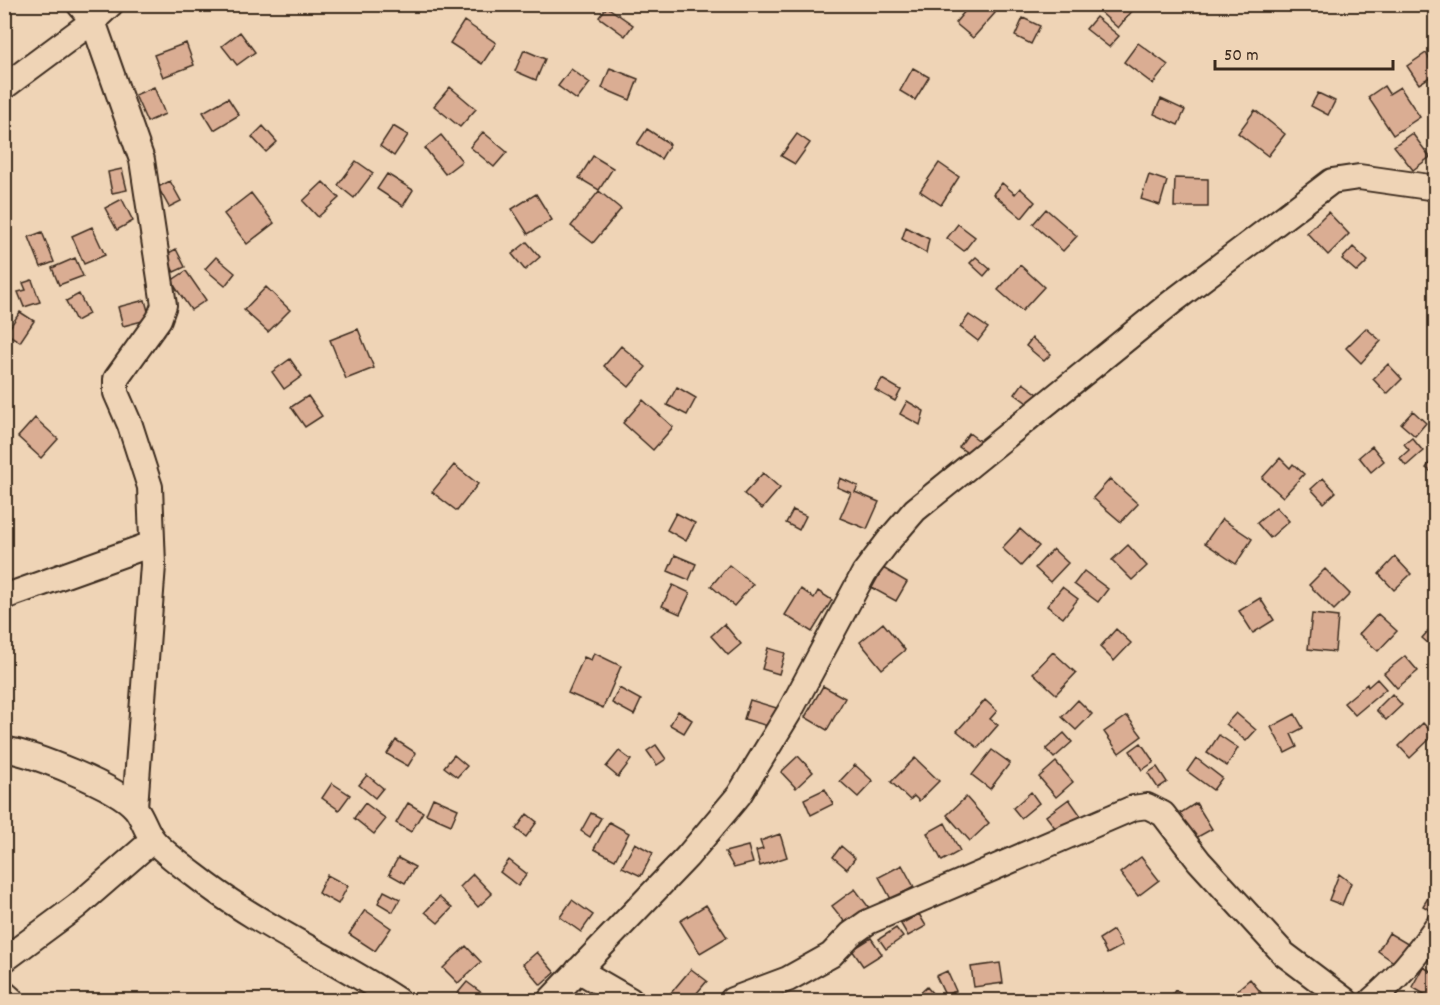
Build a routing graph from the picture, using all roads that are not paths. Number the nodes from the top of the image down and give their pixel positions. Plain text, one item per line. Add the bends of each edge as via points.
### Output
1 (111, 4) edge
2 (86, 13) edge
3 (4, 87) edge
4 (1436, 188) edge
5 (152, 544) junction
6 (4, 597) edge
7 (4, 749) edge
8 (135, 807) junction
9 (153, 840) junction
10 (1436, 927) edge
11 (4, 960) edge
12 (578, 970) junction
13 (4, 993) edge
14 (12, 1000) edge
15 (397, 1000) edge
16 (550, 1000) edge
17 (630, 1000) edge
18 (732, 1000) edge
19 (1345, 1000) edge
20 (1372, 1000) edge

1 - 2 street
2 - 3 street
2 - 5 street via 142,160 164,304 159,319 116,379 116,393 150,487
4 - 12 street via 1359,177 1332,181 1172,302 915,510 864,573 790,711 739,795 687,857
5 - 6 street
5 - 8 street
7 - 8 street via 48,761 107,788
8 - 9 street
9 - 11 street via 77,906
9 - 15 street via 216,891
10 - 20 street via 1417,956
12 - 16 street
12 - 17 street
13 - 14 street
18 - 19 street via 789,979 831,955 868,922 1133,808 1147,806 1163,814 1284,954

